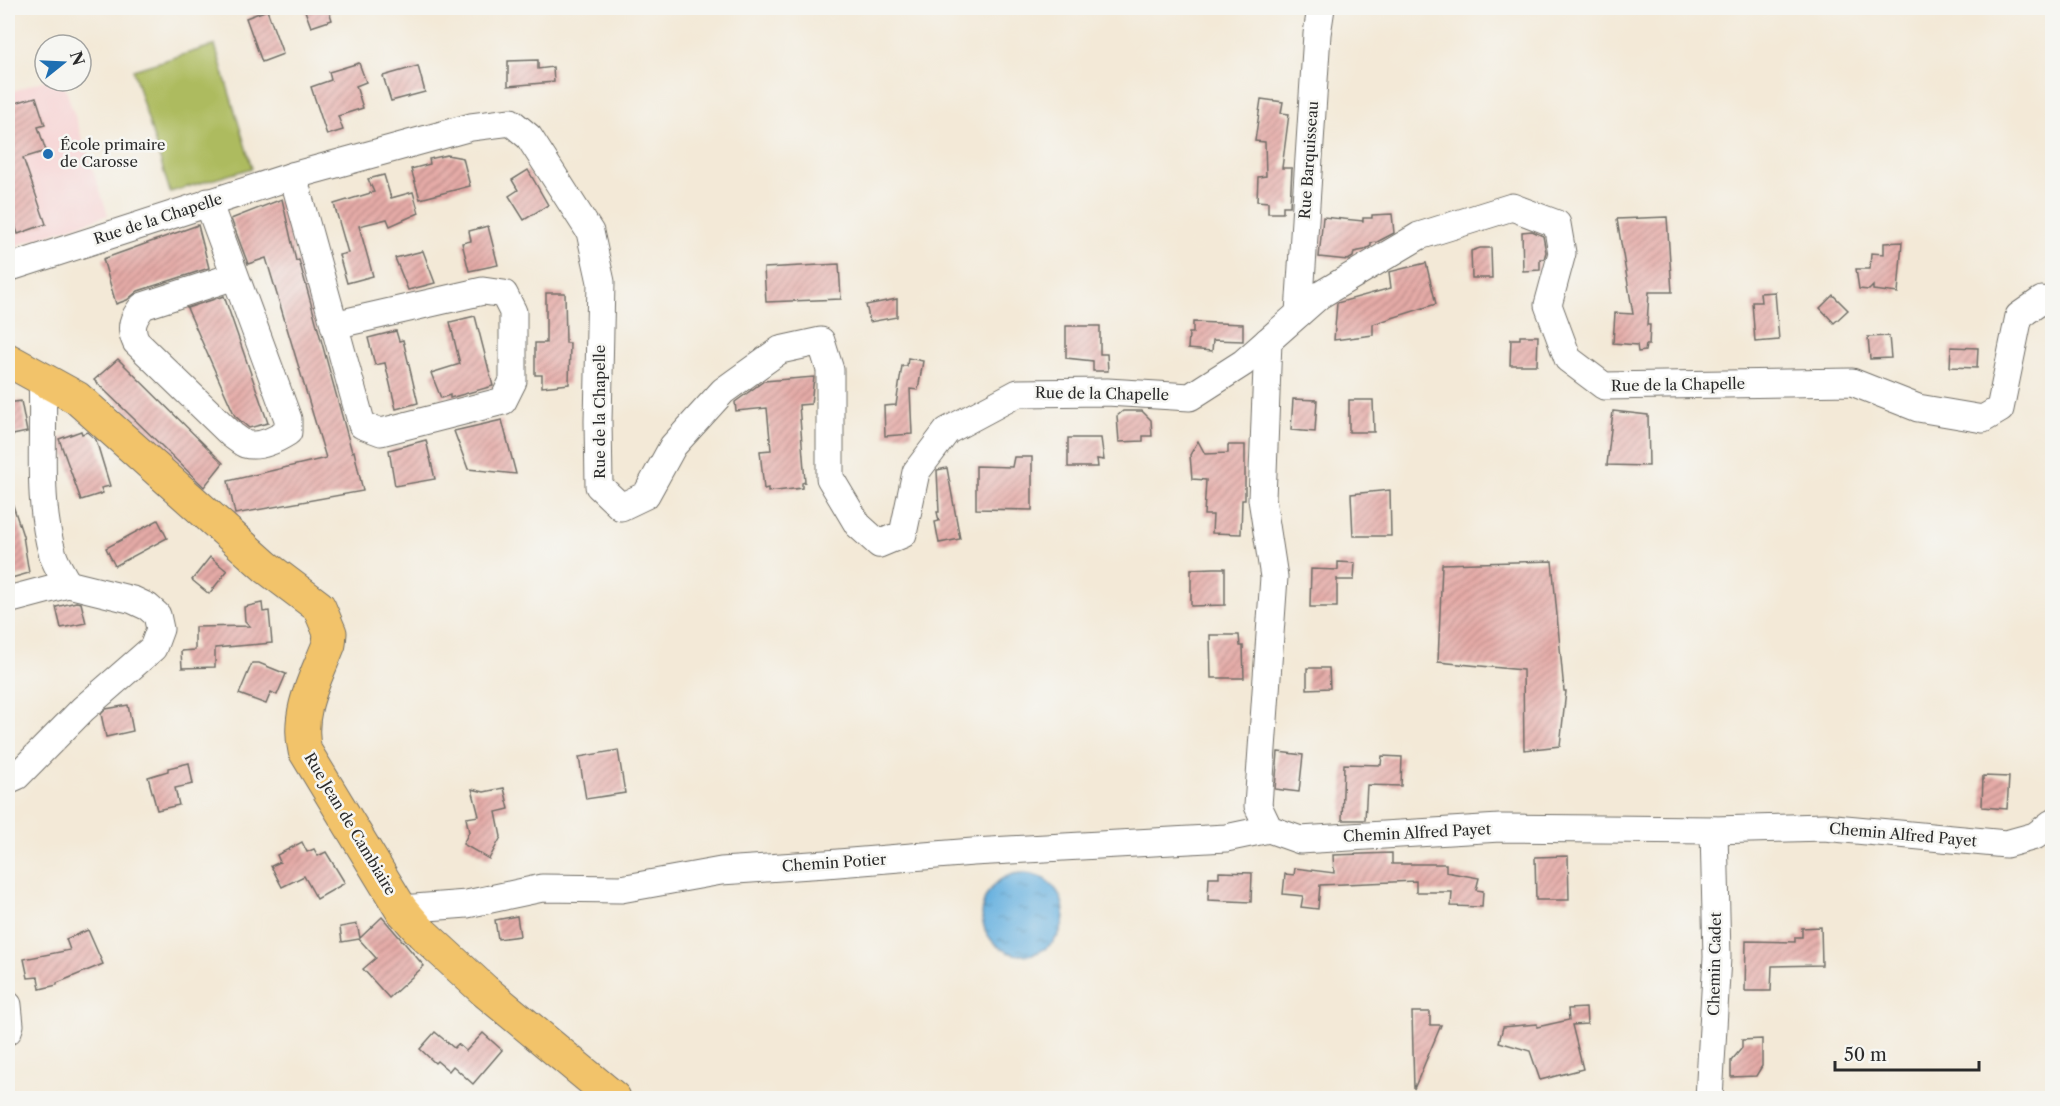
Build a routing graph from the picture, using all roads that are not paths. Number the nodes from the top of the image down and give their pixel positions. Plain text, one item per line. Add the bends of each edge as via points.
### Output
1 (1321, 8) edge
2 (292, 176) junction
3 (208, 202) junction
4 (8, 268) edge
5 (235, 276) junction
6 (2052, 303) edge
7 (1299, 314) junction
8 (334, 325) junction
9 (1268, 341) junction
10 (8, 360) edge
11 (42, 378) junction
12 (68, 584) junction
13 (8, 600) edge
14 (8, 780) edge
15 (2052, 823) edge
16 (1269, 829) junction
17 (1714, 830) junction
18 (401, 909) junction
19 (8, 1005) edge
20 (8, 1031) edge
21 (614, 1098) edge
22 (1709, 1098) edge

1 - 7 street, Rue Barquisseau
2 - 3 street, Rue de la Chapelle
2 - 8 street
2 - 9 street, Rue de la Chapelle via 471,127 511,122 529,137 590,232 601,282 598,486 621,507 646,495 673,446 723,391 780,350 821,341 830,370 830,478 858,525 879,544 903,534 916,472 947,431 1018,393 1190,396 1243,363
3 - 4 street, Rue de la Chapelle
3 - 5 street
5 - 5 street via 143,306 134,317 131,330 136,342 232,435 245,444 261,444 288,432 288,419
6 - 7 street, Rue de la Chapelle via 2042,300 2019,316 2000,409 1983,419 1918,408 1852,382 1604,386 1568,359 1548,305 1562,253 1557,224 1512,207 1419,236 1320,295
7 - 9 street, Rue de la Chapelle
8 - 8 street via 362,425 381,432 503,401 513,381 513,312 504,294 483,291
9 - 16 street via 1262,499 1274,577 1258,806
10 - 11 main road, Rue Jean de Cambiaire
11 - 12 street via 46,523 54,558
11 - 18 main road, Rue Jean de Cambiaire via 77,398 266,567 319,607 330,633 329,644 303,711 301,734 305,751
12 - 13 street
12 - 14 street via 148,607 157,615 160,629 153,648
15 - 17 street, Chemin Alfred Payet via 2035,836 2006,844 1824,827
16 - 17 street, Chemin Alfred Payet via 1300,840 1500,828
16 - 18 street, Chemin Potier via 1226,838 721,871 621,890 542,888 467,904
17 - 22 street, Chemin Cadet via 1717,957
18 - 21 main road, Rue Jean de Cambiaire via 477,983
19 - 20 street

